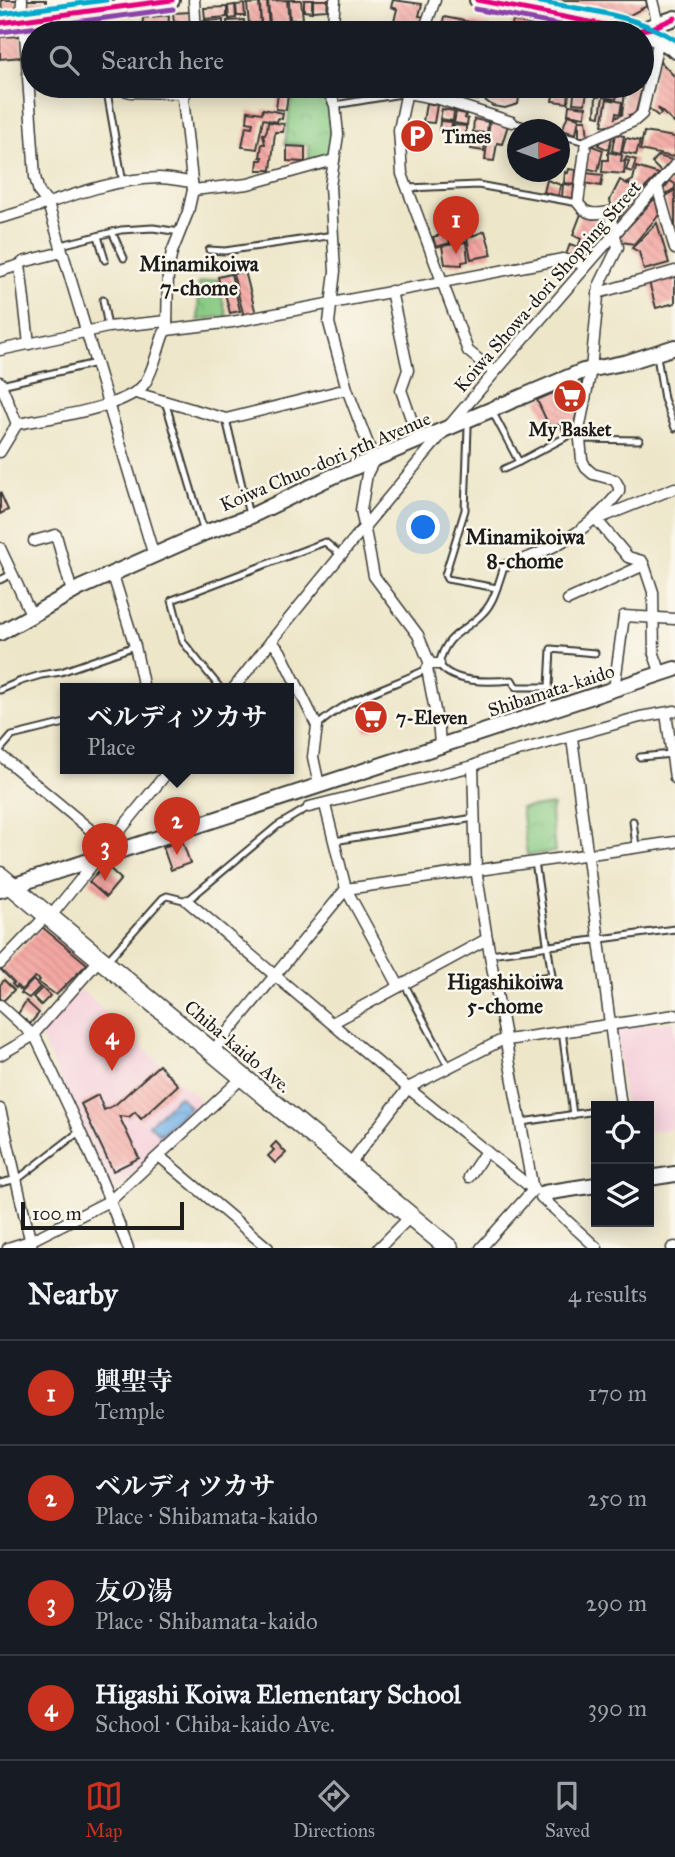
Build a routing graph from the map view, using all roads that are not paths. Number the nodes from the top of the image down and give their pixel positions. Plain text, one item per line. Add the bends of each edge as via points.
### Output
1 (22, 0) edge
2 (172, 0) edge
3 (194, 0) edge
4 (335, 0) edge
5 (435, 0) edge
6 (477, 0) edge
7 (652, 0) edge
8 (675, 19) edge
9 (23, 20) junction
10 (195, 21) edge
11 (333, 21) edge
12 (427, 21) edge
13 (585, 21) edge
14 (0, 23) edge
15 (666, 40) edge
16 (654, 77) edge
17 (31, 98) edge
18 (107, 98) edge
19 (183, 98) edge
20 (332, 98) edge
21 (369, 98) edge
22 (405, 98) edge
23 (435, 98) edge
24 (647, 98) edge
25 (335, 105) junction
26 (507, 120) edge
27 (570, 138) edge
28 (586, 142) junction
29 (334, 160) junction
30 (675, 165) edge
31 (123, 183) junction
32 (192, 186) junction
33 (657, 186) junction
34 (407, 188) junction
35 (578, 203) junction
36 (48, 204) junction
37 (0, 218) edge
38 (112, 232) junction
39 (180, 232) junction
40 (615, 232) junction
41 (334, 235) junction
42 (98, 236) junction
43 (62, 249) junction
44 (675, 249) edge
45 (209, 250) dead end
46 (124, 258) dead end
47 (104, 260) dead end
48 (20, 265) junction
49 (586, 265) junction
50 (0, 271) edge
51 (675, 271) edge
52 (443, 281) junction
53 (391, 291) junction
54 (598, 293) junction
55 (103, 300) dead end
56 (332, 303) junction
57 (167, 325) junction
58 (108, 327) junction
59 (87, 331) junction
60 (29, 344) junction
61 (675, 346) edge
62 (0, 350) edge
63 (656, 353) junction
64 (96, 363) junction
65 (590, 369) junction
66 (494, 372) junction
67 (1, 384) edge
68 (347, 389) junction
69 (136, 393) junction
70 (165, 401) junction
71 (109, 404) junction
72 (492, 411) junction
73 (226, 419) junction
74 (467, 422) junction
75 (17, 424) junction
76 (675, 428) edge
77 (447, 430) junction
78 (579, 435) junction
79 (639, 440) dead end
80 (419, 442) junction
81 (0, 452) edge
82 (374, 460) junction
83 (519, 463) junction
84 (504, 469) dead end
85 (675, 488) edge
86 (250, 517) junction
87 (596, 519) junction
88 (363, 530) junction
89 (204, 533) junction
90 (34, 541) dead end
91 (0, 548) edge
92 (154, 555) junction
93 (341, 555) junction
94 (645, 565) junction
95 (504, 566) joint
96 (12, 574) junction
97 (113, 575) junction
98 (0, 580) edge
99 (497, 588) junction
100 (72, 593) junction
101 (568, 600) dead end
102 (31, 614) junction
103 (654, 617) junction
104 (675, 619) edge
105 (0, 633) edge
106 (271, 641) junction
107 (135, 646) junction
108 (595, 653) dead end
109 (432, 666) junction
110 (668, 672) edge
111 (143, 683) edge
112 (216, 683) edge
113 (238, 683) edge
114 (549, 687) junction
115 (0, 690) edge
116 (614, 690) junction
117 (550, 710) junction
118 (671, 712) edge
119 (60, 724) edge
120 (317, 726) junction
121 (572, 738) junction
122 (440, 746) junction
123 (0, 752) edge
124 (672, 754) junction
125 (640, 757) dead end
126 (473, 766) junction
127 (166, 774) edge
128 (675, 778) edge
129 (319, 785) junction
130 (325, 804) junction
131 (309, 807) joint
132 (474, 818) junction
133 (633, 821) dead end
134 (334, 841) junction
135 (675, 842) edge
136 (110, 846) junction
137 (636, 847) junction
138 (586, 854) junction
139 (99, 857) junction
140 (535, 861) junction
141 (476, 869) junction
142 (4, 884) edge
143 (346, 889) junction
144 (187, 901) junction
145 (48, 916) junction
146 (675, 929) edge
147 (487, 939) junction
148 (598, 940) junction
149 (547, 946) junction
150 (490, 954) junction
151 (103, 961) junction
152 (0, 964) edge
153 (275, 975) junction
154 (495, 983) junction
155 (402, 984) junction
156 (0, 1005) edge
157 (675, 1015) edge
158 (332, 1023) junction
159 (610, 1024) junction
160 (562, 1031) junction
161 (33, 1034) junction
162 (506, 1038) junction
163 (212, 1052) junction
164 (0, 1055) edge
165 (448, 1066) junction
166 (243, 1077) junction
167 (408, 1088) junction
168 (620, 1101) edge
169 (0, 1109) edge
170 (591, 1112) edge
171 (573, 1115) junction
172 (522, 1122) junction
173 (80, 1130) junction
174 (486, 1151) junction
175 (159, 1156) junction
176 (349, 1165) junction
177 (675, 1174) edge
178 (469, 1177) dead end
179 (654, 1177) edge
180 (18, 1179) junction
181 (0, 1183) edge
182 (591, 1186) edge
183 (536, 1191) junction
184 (111, 1200) junction
185 (411, 1216) junction
186 (31, 1244) edge
187 (265, 1247) edge
188 (8, 1248) edge
189 (128, 1248) edge
190 (379, 1248) edge
191 (449, 1248) edge
192 (481, 1248) edge
193 (597, 1248) edge

1 - 9 street
2 - 9 street
3 - 10 street
4 - 11 street
5 - 12 street
6 - 13 street
7 - 15 street
8 - 15 street
8 - 15 street
9 - 14 street
15 - 16 street
17 - 36 street via 34,177
18 - 31 lane
19 - 32 street
20 - 25 street
21 - 25 lane
22 - 34 street via 399,130
23 - 26 street
24 - 28 street via 634,121
25 - 29 street via 338,135
27 - 28 lane
28 - 35 street
29 - 32 street via 248,184
29 - 41 street via 330,186
30 - 33 street, Koiwa Showa-dori Shopping Street
31 - 32 street via 161,178
31 - 36 street via 86,189
32 - 39 street
33 - 40 street, Koiwa Showa-dori Shopping Street
33 - 44 street
34 - 35 lane via 478,185
34 - 52 street
35 - 40 street via 583,211 609,212
36 - 37 street
36 - 43 street
38 - 39 lane via 153,228
38 - 42 lane
38 - 46 lane
39 - 57 street via 168,270
40 - 49 street, Koiwa Showa-dori Shopping Street
40 - 54 street via 618,247
41 - 45 lane
41 - 56 street
42 - 43 lane
42 - 47 lane
43 - 48 street
43 - 59 street
48 - 50 street
48 - 60 street
49 - 52 street via 563,259
49 - 66 street, Koiwa Showa-dori Shopping Street
51 - 54 street
52 - 53 street
52 - 66 street via 468,351
53 - 56 street
53 - 80 street via 408,370 401,390
54 - 65 street
55 - 58 lane
56 - 57 street via 221,323
56 - 68 street via 329,323
57 - 58 street
57 - 69 street via 146,382
58 - 59 street
59 - 60 street
59 - 64 street
60 - 62 street
61 - 63 street, Koiwa Chuo-dori 5th Avenue
63 - 65 street, Koiwa Chuo-dori 5th Avenue
63 - 76 lane via 664,399
64 - 67 lane
64 - 71 street
65 - 72 street, Koiwa Chuo-dori 5th Avenue
65 - 78 street
66 - 77 street, Koiwa Showa-dori Shopping Street
67 - 75 street
68 - 73 street
68 - 82 street
69 - 70 street
69 - 71 street
70 - 73 street
70 - 89 lane
71 - 75 street
71 - 92 street
72 - 74 street, Koiwa Chuo-dori 5th Avenue
72 - 83 lane
73 - 86 lane
74 - 77 street, Koiwa Chuo-dori 5th Avenue
74 - 99 lane via 464,510 445,575
75 - 81 street
77 - 80 street, Koiwa Chuo-dori 5th Avenue
77 - 88 street, Koiwa Showa-dori Shopping Street
78 - 79 lane
78 - 83 lane
78 - 87 street via 586,468 615,480 619,487
80 - 82 street, Koiwa Chuo-dori 5th Avenue
82 - 86 street, Koiwa Chuo-dori 5th Avenue
82 - 88 street via 362,498
83 - 84 lane
85 - 87 street
86 - 89 street, Koiwa Chuo-dori 5th Avenue
87 - 94 street via 628,556
87 - 95 street via 565,541
88 - 93 street, Koiwa Showa-dori Shopping Street
88 - 109 street via 374,576 418,635
89 - 92 street, Koiwa Chuo-dori 5th Avenue
90 - 100 street via 56,535
91 - 96 street
92 - 97 street, Koiwa Chuo-dori 5th Avenue
93 - 106 street, Koiwa Showa-dori Shopping Street
93 - 112 lane via 326,542 172,600 183,642
94 - 101 street
94 - 103 street
95 - 99 lane
96 - 98 lane
96 - 102 street
97 - 100 street, Koiwa Chuo-dori 5th Avenue
97 - 107 street
99 - 109 lane via 482,615 454,634
100 - 102 street, Koiwa Chuo-dori 5th Avenue
102 - 105 street, Koiwa Chuo-dori 5th Avenue
103 - 104 street
103 - 110 street via 654,654
103 - 116 street via 624,616
106 - 113 street, Koiwa Showa-dori Shopping Street
106 - 120 street
107 - 111 street
107 - 115 lane
108 - 114 lane via 551,649
109 - 114 lane via 453,676 512,680 516,687
109 - 120 lane via 360,698
109 - 122 street
110 - 116 street, Shibamata-kaido
114 - 117 lane
116 - 117 street, Shibamata-kaido
117 - 122 street, Shibamata-kaido
118 - 121 street
118 - 124 street
119 - 123 lane via 12,736
120 - 129 street via 313,757
121 - 126 street
121 - 138 street
122 - 129 street, Shibamata-kaido
123 - 136 street
124 - 125 lane
124 - 128 street
126 - 130 street
126 - 132 street
127 - 136 street
129 - 139 street, Shibamata-kaido
130 - 131 street
130 - 134 street
131 - 144 lane via 277,826
132 - 134 lane
132 - 141 street
133 - 137 lane
134 - 143 street
135 - 137 street
136 - 139 street
137 - 138 street
138 - 140 street
138 - 148 street
139 - 142 street, Shibamata-kaido
139 - 145 street
140 - 141 street
140 - 149 lane
141 - 143 street
141 - 147 street
142 - 145 highway, Chiba-kaido Ave.
143 - 153 street
143 - 155 street
144 - 151 lane via 163,898
144 - 153 street
145 - 151 highway, Chiba-kaido Ave.
145 - 152 street
146 - 148 lane
147 - 150 street
147 - 155 street
148 - 149 lane
148 - 159 street
149 - 150 lane
149 - 154 lane via 552,976
150 - 154 street
151 - 161 street
151 - 163 highway, Chiba-kaido Ave.
153 - 158 street
153 - 163 street
154 - 162 street
155 - 158 street
155 - 165 lane
156 - 161 street
157 - 159 street
158 - 167 street
159 - 160 street
159 - 168 street
160 - 162 street
160 - 171 lane
161 - 164 street
161 - 173 street
162 - 165 street
162 - 172 street
163 - 166 highway, Chiba-kaido Ave.
165 - 167 street
166 - 175 street
166 - 176 highway, Chiba-kaido Ave.
167 - 174 street
167 - 176 street
169 - 180 street
170 - 171 lane
171 - 172 lane
172 - 183 street
173 - 180 lane
173 - 184 street
174 - 178 street
174 - 183 street
175 - 184 street
175 - 187 street
176 - 185 highway, Chiba-kaido Ave.
177 - 179 street
180 - 181 lane
180 - 186 street
182 - 183 street
183 - 192 street
183 - 193 street
184 - 186 street
184 - 189 street
185 - 190 street
185 - 191 highway, Chiba-kaido Ave.
186 - 188 street

